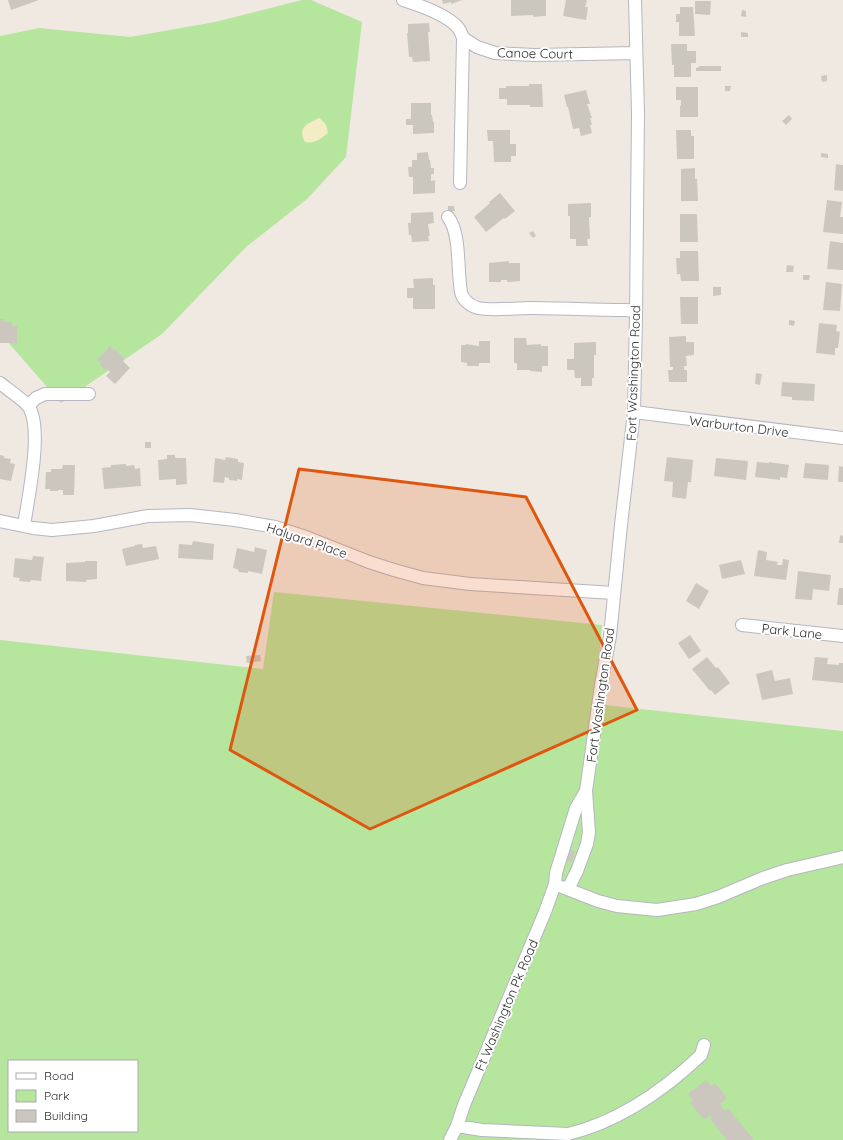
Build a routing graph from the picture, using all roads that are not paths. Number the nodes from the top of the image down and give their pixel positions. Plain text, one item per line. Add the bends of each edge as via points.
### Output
1 (403, 0) edge
2 (635, 0) edge
3 (463, 38) junction
4 (636, 53) junction
5 (460, 183) dead end
6 (448, 217) dead end
7 (636, 311) junction
8 (0, 383) edge
9 (88, 394) dead end
10 (28, 406) junction
11 (634, 412) junction
12 (843, 438) edge
13 (0, 521) edge
14 (24, 526) junction
15 (614, 592) junction
16 (742, 625) dead end
17 (843, 636) edge
18 (586, 791) junction
19 (566, 838) junction
20 (586, 844) junction
21 (843, 856) edge
22 (555, 884) junction
23 (568, 889) junction
24 (704, 1045) dead end
25 (457, 1126) junction
26 (450, 1140) edge

1 - 3 street via 450,19
2 - 4 street, Fort Washington Road
3 - 4 street, Canoe Court via 477,47 495,53
3 - 5 street
4 - 7 street, Fort Washington Road
6 - 7 street via 454,230 461,293 469,304 478,308 493,309
7 - 11 street, Fort Washington Road
8 - 10 street
9 - 10 street via 45,394
10 - 14 street via 34,419 35,448
11 - 12 street, Warburton Drive
11 - 15 street, Fort Washington Road
13 - 14 street, Halyard Place
14 - 15 street, Halyard Place via 52,530 94,526 148,516 190,515 235,520 275,527 370,562 423,578 470,584
15 - 18 street, Fort Washington Road via 610,636
16 - 17 street, Park Lane
18 - 19 street, Fort Washington Road via 576,808
18 - 20 street, Fort Washington Road via 589,832
19 - 20 street
19 - 22 street, Fort Washington Road
20 - 23 street, Fort Washington Road
21 - 23 street via 787,870 696,904 657,910 617,906
22 - 23 street
22 - 25 street, Ft Washington Pk Road
24 - 25 street via 701,1055 652,1095 614,1118 580,1131 568,1134 482,1130
25 - 26 street, Ft Washington Pk Road

